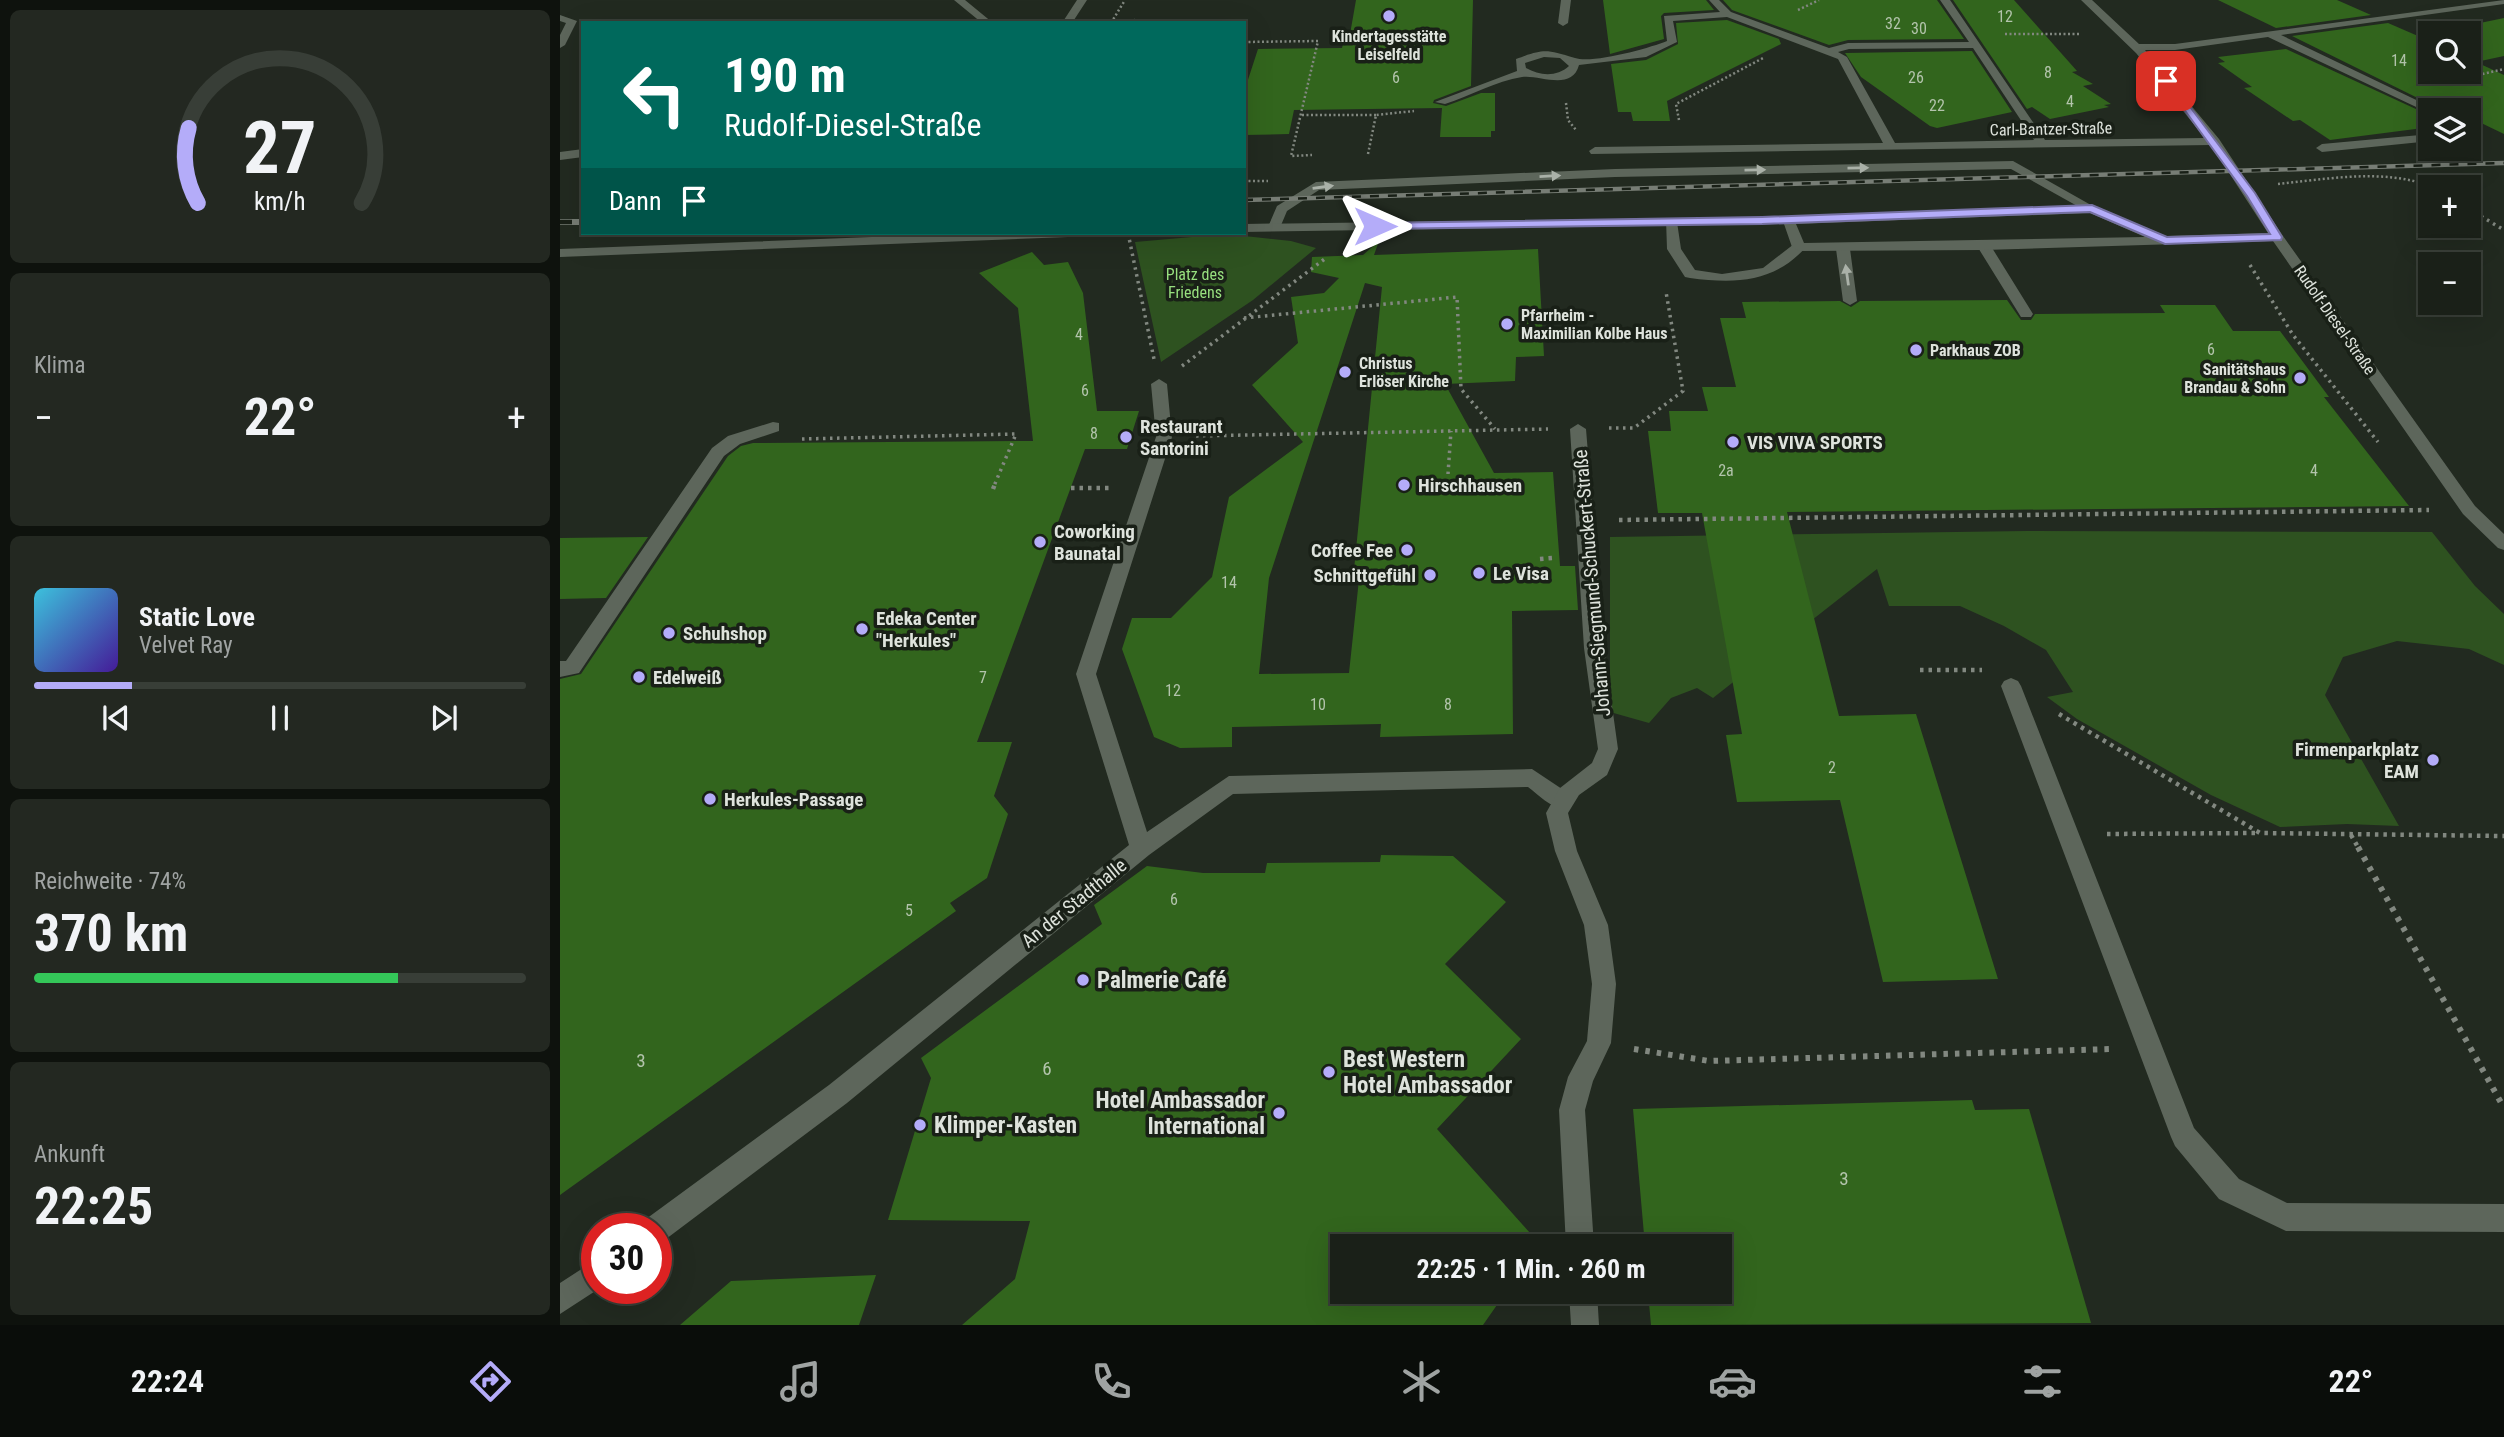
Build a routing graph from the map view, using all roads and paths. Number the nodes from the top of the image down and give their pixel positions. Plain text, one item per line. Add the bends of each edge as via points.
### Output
1 (959, 0) edge
2 (1082, 0) edge
3 (1125, 0) edge
4 (1566, 0) edge
5 (1714, 0) edge
6 (1945, 0) edge
7 (2085, 0) edge
8 (2504, 1) edge
9 (1733, 16) junction
10 (560, 19) edge
11 (1135, 20) dead end
12 (985, 21) edge
13 (1068, 21) edge
14 (1112, 21) edge
15 (1123, 21) edge
16 (1563, 23) dead end
17 (2088, 34) dead end
18 (2270, 34) junction
19 (1800, 39) junction
20 (1972, 40) junction
21 (1246, 42) edge
22 (560, 45) edge
23 (2138, 47) junction
24 (1831, 51) junction
25 (1574, 62) junction
26 (2504, 69) edge
27 (1525, 72) junction
28 (1558, 76) junction
29 (2394, 94) junction
30 (1441, 102) joint
31 (2418, 105) edge
32 (1302, 115) junction
33 (1376, 115) junction
34 (2418, 138) edge
35 (2211, 141) junction
36 (2042, 145) junction
37 (1892, 148) junction
38 (2322, 148) dead end
39 (1685, 149) junction
40 (1595, 151) joint
41 (581, 153) edge
42 (1316, 155) dead end
43 (560, 156) edge
44 (2418, 181) edge
45 (1357, 186) junction
46 (2252, 195) junction
47 (2092, 209) junction
48 (2481, 216) edge
49 (1788, 219) junction
50 (1671, 222) junction
51 (1352, 226) junction
52 (1274, 227) junction
53 (1246, 228) edge
54 (2504, 230) edge
55 (1020, 235) edge
56 (1128, 235) edge
57 (2277, 237) junction
58 (2165, 241) junction
59 (1984, 246) junction
60 (1799, 247) junction
61 (1843, 248) junction
62 (560, 254) edge
63 (1690, 274) junction
64 (1850, 301) dead end
65 (2026, 314) dead end
66 (1243, 318) junction
67 (1159, 384) junction
68 (773, 427) dead end
69 (1578, 429) junction
70 (1496, 430) junction
71 (1451, 431) junction
72 (1164, 437) junction
73 (734, 440) junction
74 (1448, 474) dead end
75 (993, 489) dead end
76 (2469, 510) junction
77 (1584, 521) junction
78 (2504, 544) edge
79 (560, 668) edge
80 (1920, 670) dead end
81 (2011, 686) junction
82 (1563, 800) junction
83 (2260, 833) junction
84 (2067, 834) junction
85 (2351, 834) junction
86 (2504, 835) edge
87 (1141, 848) junction
88 (1599, 1043) junction
89 (2150, 1048) junction
90 (2504, 1108) edge
91 (672, 1216) edge
92 (2504, 1218) edge
93 (1579, 1234) edge
94 (581, 1285) edge
95 (560, 1300) edge
96 (1583, 1304) edge
97 (1584, 1325) edge

1 - 12 street
2 - 13 street
3 - 14 path
4 - 16 street
5 - 9 street
6 - 20 street
7 - 23 street, Rudolf-Diesel-Straße
8 - 18 street
9 - 19 street
9 - 25 street via 1667,18 1672,42 1646,54
10 - 22 street via 572,21
11 - 15 path
17 - 20 path
18 - 23 street via 2175,47
18 - 29 street
19 - 24 street
19 - 39 path via 1676,104
20 - 24 street via 1848,46
20 - 36 street
21 - 32 path via 1318,41
23 - 35 street, Rudolf-Diesel-Straße
24 - 37 street via 1849,64
25 - 27 street via 1562,55 1539,54 1521,61
25 - 28 street via 1573,69
26 - 29 path
27 - 28 street
27 - 30 street
28 - 40 path via 1565,89 1569,120
29 - 31 street
30 - 33 path via 1405,114
32 - 33 path
32 - 42 path via 1291,156
33 - 45 path
34 - 38 street
35 - 36 street, Carl-Bantzer-Straße
35 - 46 street, Rudolf-Diesel-Straße
36 - 37 street, Carl-Bantzer-Straße
37 - 39 street, Carl-Bantzer-Straße
39 - 40 street, Carl-Bantzer-Straße
41 - 43 street
44 - 46 path via 2276,184 2281,195
45 -> 47 street via 1615,173 2013,165
52 -> 45 street via 1281,209 1316,186
46 - 57 street, Rudolf-Diesel-Straße
47 - 49 street
47 - 58 street
48 - 54 path
49 - 50 street
49 - 60 street
50 - 51 street
50 - 63 street via 1674,249
51 - 52 street
51 - 66 path via 1347,242
52 - 53 street
55 - 62 street
56 - 67 path
57 - 58 street
57 - 76 street, Rudolf-Diesel-Straße
58 - 59 street
59 - 61 street
59 - 65 street
60 - 61 street
60 - 63 street via 1767,272 1721,278
64 -> 61 street
63 - 69 path via 1666,292 1683,391 1634,428
66 - 67 path
66 - 70 path via 1457,297 1461,389
67 - 72 street, An der Stadthalle
68 - 73 street
69 - 70 path
69 - 77 street, Johann-Siegmund-Schuckert-Straße
70 - 71 path
71 - 72 path
71 - 74 path
72 - 87 street, An der Stadthalle via 1086,674
73 - 75 path via 1016,434
73 - 79 street via 718,452 572,668
76 - 77 path
76 - 78 street, Rudolf-Diesel-Straße
77 - 82 street, Johann-Siegmund-Schuckert-Straße via 1608,749 1599,773 1572,788
80 - 81 path via 1982,669
81 - 83 path
81 - 84 street
82 - 87 street via 1532,778 1229,785
82 - 88 street via 1557,813 1559,831 1596,925 1604,984
83 - 84 path
83 - 85 path
84 - 89 street
85 - 86 path
85 - 90 path
87 - 91 street, An der Stadthalle via 838,1094
88 - 89 path via 1709,1061
88 - 93 street via 1581,1077 1572,1110
89 - 92 street via 2184,1137 2229,1189 2286,1217
94 - 95 street
96 - 97 street

